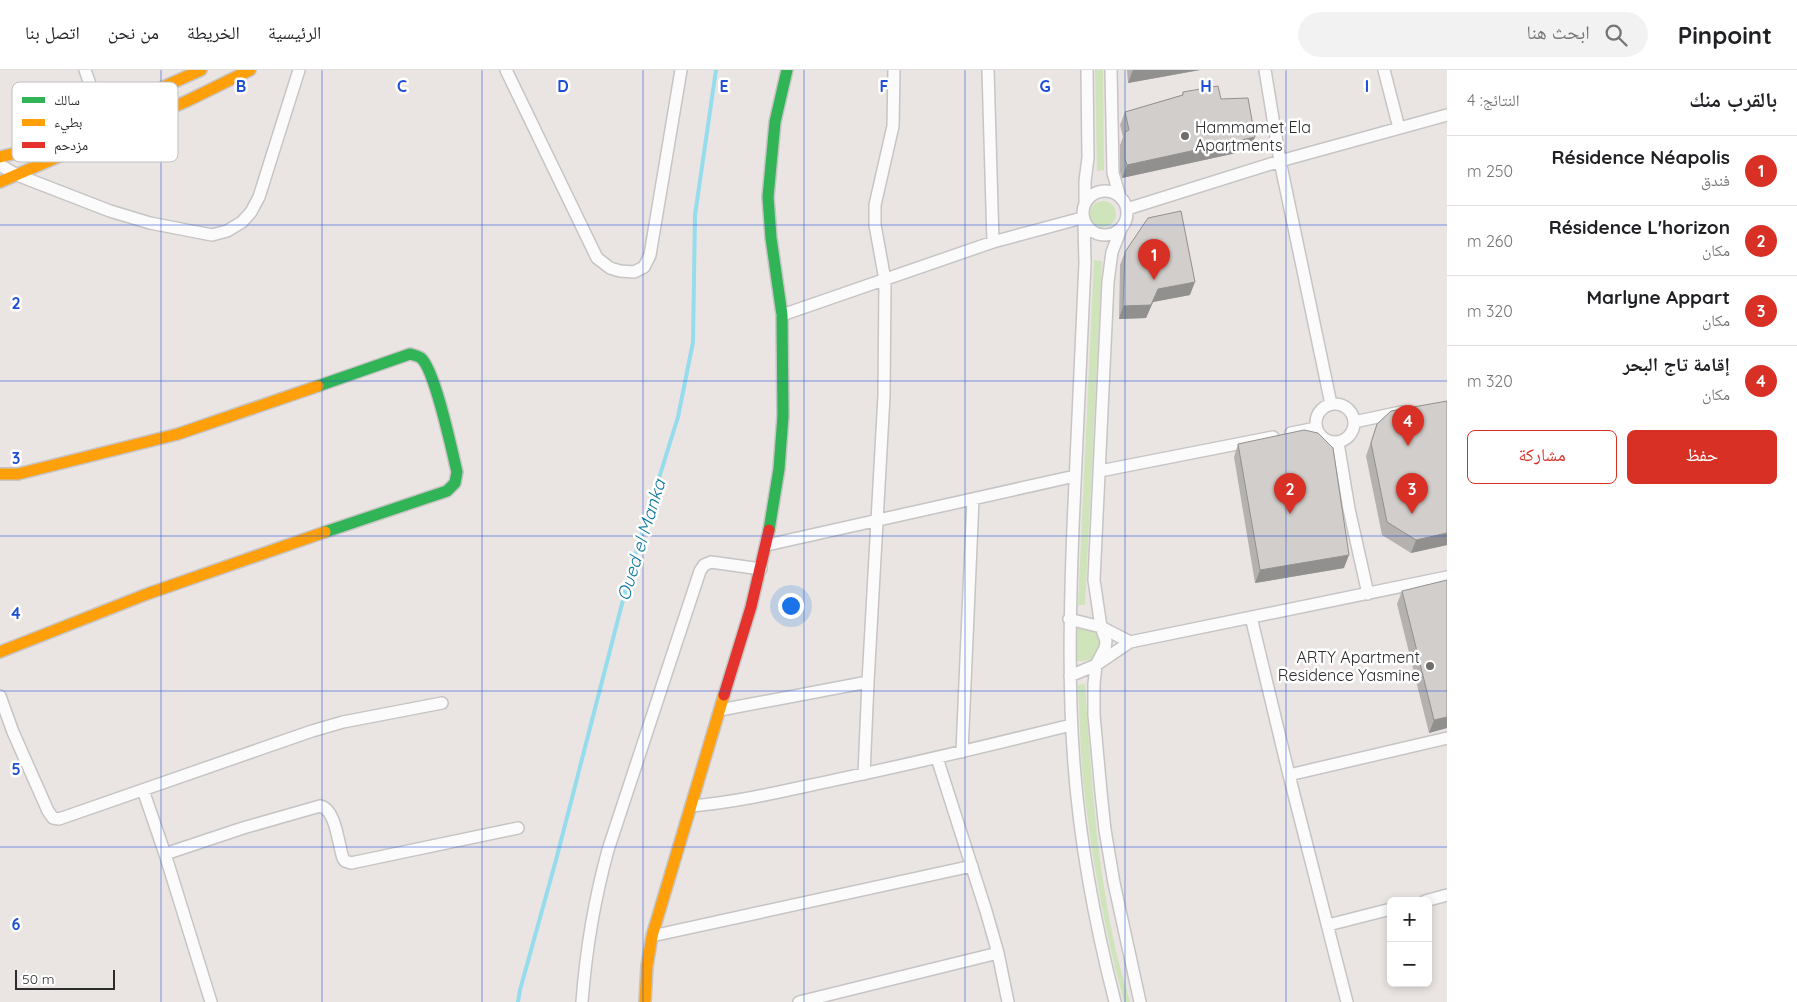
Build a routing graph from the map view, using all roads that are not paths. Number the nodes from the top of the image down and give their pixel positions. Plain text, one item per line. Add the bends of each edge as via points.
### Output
1 (85, 70) edge
2 (201, 70) edge
3 (250, 70) edge
4 (300, 70) edge
5 (506, 70) edge
6 (681, 70) edge
7 (787, 70) edge
8 (894, 70) edge
9 (988, 70) edge
10 (1087, 70) edge
11 (1111, 70) edge
12 (1265, 70) edge
13 (1384, 70) edge
14 (233, 74) edge
15 (89, 82) edge
16 (174, 82) edge
17 (178, 100) edge
18 (1447, 115) edge
19 (1399, 128) junction
20 (12, 154) edge
21 (0, 158) edge
22 (1280, 161) junction
23 (48, 162) edge
24 (0, 166) edge
25 (17, 175) junction
26 (0, 182) edge
27 (1120, 197) junction
28 (1085, 201) junction
29 (1127, 209) junction
30 (1083, 220) junction
31 (1121, 229) junction
32 (993, 242) junction
33 (885, 280) junction
34 (782, 315) junction
35 (1331, 404) junction
36 (1410, 410) edge
37 (1354, 422) junction
38 (1316, 428) junction
39 (1338, 443) junction
40 (1100, 471) junction
41 (0, 474) edge
42 (1075, 476) junction
43 (973, 499) junction
44 (877, 521) junction
45 (767, 545) junction
46 (761, 569) junction
47 (1447, 577) edge
48 (1368, 594) junction
49 (1251, 617) junction
50 (1070, 619) junction
51 (1101, 627) junction
52 (1130, 642) junction
53 (0, 652) edge
54 (1096, 665) junction
55 (1070, 676) junction
56 (868, 682) junction
57 (0, 696) edge
58 (442, 703) dead end
59 (720, 710) junction
60 (1071, 725) junction
61 (1447, 738) edge
62 (962, 752) junction
63 (937, 758) junction
64 (864, 774) junction
65 (1289, 774) junction
66 (143, 790) junction
67 (691, 806) junction
68 (518, 828) dead end
69 (165, 854) junction
70 (972, 866) junction
71 (1447, 895) edge
72 (1432, 899) edge
73 (1387, 910) edge
74 (1328, 925) junction
75 (652, 936) junction
76 (998, 952) junction
77 (210, 1002) edge
78 (582, 1002) edge
79 (645, 1002) edge
80 (799, 1002) edge
81 (1008, 1002) edge
82 (1115, 1002) edge
83 (1140, 1002) edge
84 (1347, 1002) edge

1 - 15 street
2 - 16 street
3 - 14 street
4 - 25 street via 259,197 242,222 227,231 212,235 150,223
5 - 6 street via 597,258 620,272 634,272 644,267 650,255
7 - 34 street via 775,122 768,196
8 - 33 street via 893,126 874,219
9 - 32 street
10 - 28 street
11 - 27 street via 1112,173
12 - 22 street
13 - 19 street
14 - 17 street
18 - 19 street
19 - 22 street
20 - 21 street
22 - 29 street
22 - 35 street
23 - 25 street
24 - 25 street
25 - 26 street
27 - 28 street via 1106,191 1098,192
27 - 29 street
28 - 30 street
29 - 31 street
30 - 31 street via 1096,234 1105,236
30 - 32 street
30 - 42 street via 1085,263
31 - 40 street via 1108,274
32 - 33 street
33 - 34 street
33 - 44 street via 884,396
34 - 45 street via 783,416
35 - 37 street via 1346,408
35 - 38 street via 1318,413
36 - 37 street
37 - 39 street via 1352,434
38 - 39 street via 1322,438
38 - 40 street
39 - 48 street
40 - 51 street via 1094,580
41 - 53 street via 18,474 178,434 410,354 420,356 428,368 457,478 456,484 447,491 147,594
42 - 43 street
42 - 50 street
43 - 44 street
43 - 62 street
44 - 45 street
44 - 56 street
45 - 46 street
46 - 59 street
46 - 78 street via 710,562 700,571 600,879 587,943
47 - 48 street
48 - 49 street
49 - 52 street
49 - 65 street
50 - 51 street
50 - 55 street
51 - 52 street
51 - 54 street via 1106,641
52 - 54 street
54 - 55 street
54 - 83 street via 1094,715 1105,830
55 - 60 street
56 - 59 street
56 - 64 street
57 - 66 street via 31,775 53,818 66,818
58 - 66 street via 312,730
59 - 67 street
60 - 62 street
60 - 82 street via 1084,851
61 - 65 street
62 - 63 street
63 - 64 street
63 - 70 street
64 - 67 street via 748,798
65 - 74 street
66 - 69 street
67 - 75 street
68 - 69 street via 351,863 343,858 330,812 320,806
69 - 77 street
70 - 75 street
70 - 76 street
71 - 72 street
73 - 74 street
74 - 84 street
75 - 79 street
76 - 80 street
76 - 81 street

